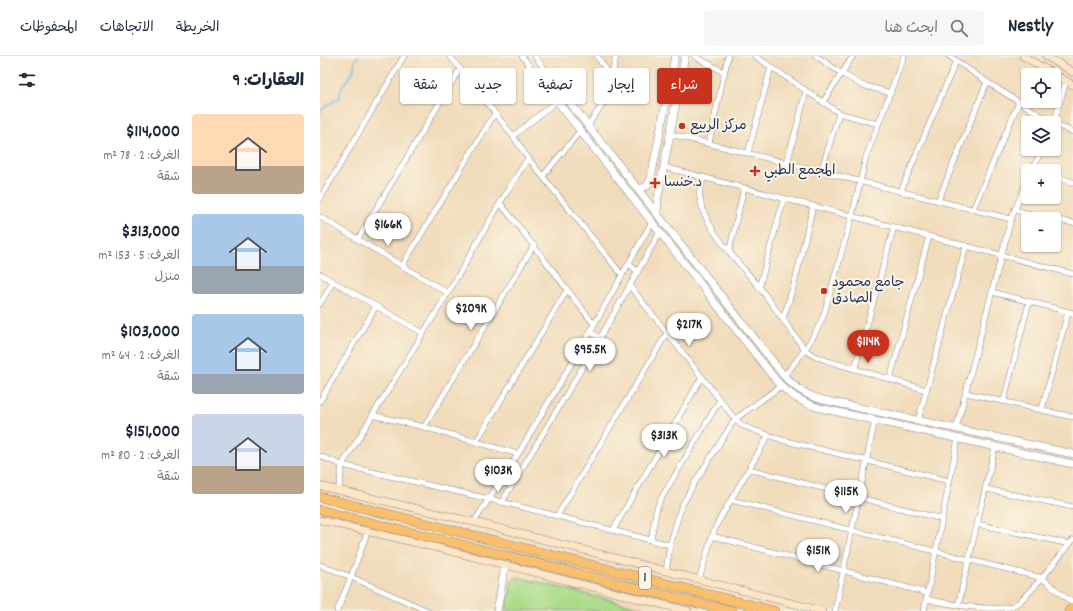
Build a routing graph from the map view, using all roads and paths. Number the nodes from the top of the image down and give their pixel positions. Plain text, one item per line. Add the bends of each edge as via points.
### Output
1 (404, 56) edge
2 (450, 56) edge
3 (522, 56) edge
4 (535, 56) edge
5 (597, 56) edge
6 (616, 56) edge
7 (675, 56) edge
8 (685, 56) edge
9 (694, 56) edge
10 (728, 56) edge
11 (755, 56) edge
12 (816, 56) edge
13 (853, 56) edge
14 (904, 56) edge
15 (949, 56) edge
16 (1023, 56) edge
17 (1046, 56) edge
18 (956, 61) junction
19 (771, 67) junction
20 (531, 68) edge
21 (544, 68) edge
22 (605, 68) edge
23 (613, 68) edge
24 (460, 69) joint
25 (724, 72) junction
26 (1073, 72) edge
27 (841, 74) junction
28 (987, 82) junction
29 (1070, 83) edge
30 (806, 92) junction
31 (891, 93) junction
32 (823, 102) junction
33 (1019, 102) junction
34 (488, 104) edge
35 (553, 104) edge
36 (559, 104) edge
37 (571, 104) edge
38 (603, 104) edge
39 (839, 112) junction
40 (495, 113) junction
41 (1042, 116) edge
42 (1056, 116) edge
43 (878, 124) junction
44 (588, 125) junction
45 (1061, 127) edge
46 (581, 130) junction
47 (1073, 132) edge
48 (670, 134) junction
49 (513, 136) junction
50 (709, 143) junction
51 (748, 153) junction
52 (528, 158) junction
53 (787, 163) junction
54 (664, 167) junction
55 (822, 172) junction
56 (543, 176) junction
57 (704, 177) junction
58 (1061, 178) edge
59 (860, 181) junction
60 (1073, 182) edge
61 (647, 186) junction
62 (637, 188) junction
63 (744, 188) junction
64 (901, 191) junction
65 (1021, 194) edge
66 (658, 197) junction
67 (784, 198) junction
68 (320, 199) edge
69 (938, 201) junction
70 (500, 203) junction
71 (813, 206) junction
72 (973, 210) junction
73 (1014, 210) junction
74 (1023, 212) edge
75 (657, 213) junction
76 (852, 216) junction
77 (320, 217) edge
78 (1011, 219) junction
79 (1061, 220) edge
80 (652, 222) junction
81 (1073, 223) edge
82 (894, 227) junction
83 (660, 232) junction
84 (928, 236) junction
85 (358, 239) junction
86 (534, 244) junction
87 (966, 246) junction
88 (729, 252) junction
89 (1002, 255) junction
90 (629, 264) junction
91 (402, 266) junction
92 (638, 272) junction
93 (320, 274) edge
94 (1073, 274) edge
95 (622, 275) junction
96 (333, 282) junction
97 (630, 286) junction
98 (714, 288) junction
99 (760, 288) junction
100 (567, 290) junction
101 (448, 292) junction
102 (992, 292) junction
103 (708, 293) junction
104 (1029, 302) junction
105 (320, 304) edge
106 (376, 306) junction
107 (1070, 312) edge
108 (783, 319) junction
109 (594, 324) junction
110 (590, 332) junction
111 (423, 333) junction
112 (667, 333) junction
113 (600, 338) junction
114 (805, 350) junction
115 (854, 368) junction
116 (784, 376) junction
117 (702, 377) junction
118 (890, 379) junction
119 (780, 386) junction
120 (926, 390) junction
121 (966, 393) junction
122 (720, 400) junction
123 (1004, 400) junction
124 (320, 401) edge
125 (1042, 409) junction
126 (872, 411) junction
127 (372, 415) junction
128 (857, 416) junction
129 (1073, 417) edge
130 (735, 419) junction
131 (875, 420) junction
132 (918, 420) junction
133 (424, 427) junction
134 (956, 429) junction
135 (986, 435) junction
136 (768, 436) junction
137 (958, 438) junction
138 (476, 442) junction
139 (974, 442) junction
140 (995, 447) junction
141 (518, 454) junction
142 (1073, 454) edge
143 (320, 456) edge
144 (866, 461) junction
145 (1073, 464) edge
146 (342, 466) junction
147 (749, 469) junction
148 (949, 481) junction
149 (320, 486) edge
150 (986, 489) junction
151 (339, 490) junction
152 (320, 497) edge
153 (858, 498) junction
154 (489, 499) junction
155 (731, 500) junction
156 (502, 502) junction
157 (1073, 507) edge
158 (320, 510) edge
159 (557, 516) junction
160 (942, 519) junction
161 (320, 520) edge
162 (474, 522) junction
163 (977, 524) junction
164 (368, 528) junction
165 (613, 530) junction
166 (852, 530) junction
167 (712, 536) junction
168 (651, 540) junction
169 (1071, 542) edge
170 (670, 545) junction
171 (516, 546) junction
172 (936, 551) junction
173 (513, 557) junction
174 (969, 560) junction
175 (320, 565) edge
176 (505, 566) junction
177 (666, 571) junction
178 (843, 571) junction
179 (351, 577) junction
180 (1042, 578) junction
181 (699, 580) junction
182 (927, 596) junction
183 (678, 599) junction
184 (1073, 600) edge
185 (958, 606) junction
186 (677, 608) junction
187 (1073, 608) edge
188 (337, 611) edge
189 (428, 611) edge
190 (497, 611) edge
191 (688, 611) edge
192 (732, 611) edge
193 (774, 611) edge
194 (822, 611) edge
195 (835, 611) edge
196 (924, 611) edge
197 (1069, 611) edge

1 - 68 street
2 - 24 street
3 - 20 street
4 - 21 street
5 - 22 street
6 - 23 street
7 - 61 street via 651,178
8 - 48 street
9 - 25 street
10 - 25 street
11 - 19 street
12 - 27 street
13 - 27 street
14 - 31 street
15 - 18 street
16 - 29 main road
17 - 26 main road
18 - 28 street
18 - 64 street
19 - 30 street
19 - 51 street
24 - 85 street
25 - 50 street
27 - 31 street via 862,85
27 - 32 street
28 - 33 street
28 - 69 street
29 - 42 street
30 - 32 street
30 - 53 street
31 - 43 street
32 - 39 street
33 - 41 street
33 - 72 street
34 - 40 street
35 - 49 street
36 - 46 street
37 - 44 street
38 - 44 street
39 - 43 street
39 - 55 street
40 - 49 street
40 - 91 street
43 - 59 street
44 - 62 street
45 - 47 street
46 - 56 street
46 - 80 street
48 - 50 street
48 - 54 street
49 - 52 street
50 - 51 street
51 - 53 street
52 - 56 street
52 - 70 street
53 - 55 street
54 - 57 street
54 - 66 street
55 - 59 street
56 - 95 street
57 - 63 street
57 - 88 street via 699,191 702,208 708,223
58 - 60 street
59 - 64 street
59 - 76 street
61 - 62 street
61 - 66 street via 648,195
62 - 75 street
63 - 67 street
63 - 88 street
64 - 69 street
65 - 73 street
66 - 75 street
67 - 71 street
67 - 99 street
69 - 72 street
70 - 86 street
70 - 101 street
71 - 76 street
71 - 108 street
72 - 78 street
73 - 74 street
73 - 78 street
75 - 98 street
76 - 82 street
76 - 114 street via 824,314
77 - 85 street
78 - 89 street
79 - 81 street
80 - 83 street
80 - 90 street
82 - 84 street
82 - 115 street
83 - 92 street
83 - 103 street
84 - 87 street
84 - 118 street
85 - 91 street
86 - 100 street
86 - 133 street
87 - 89 street
87 - 120 street
88 - 99 street
89 - 94 street
89 - 102 street
90 - 92 street
90 - 95 street
91 - 101 street
92 - 97 street
93 - 96 street
95 - 109 street
96 - 105 street
96 - 106 street
97 - 112 street
97 - 113 street
98 - 103 street
98 - 116 street
99 - 108 street
100 - 109 street
100 - 138 street
101 - 111 street
102 - 104 street
102 - 121 street
103 - 119 street
104 - 107 street
104 - 123 street
106 - 111 street
106 - 124 street
107 - 125 street
108 - 114 street
109 - 110 street
110 - 113 street
110 - 141 street
111 - 127 street
112 - 117 street
112 - 159 street
113 - 156 street
114 - 115 street via 814,356
114 - 116 street
115 - 118 street
116 - 126 street via 795,387 816,398
117 - 122 street
117 - 165 street
118 - 120 street
119 - 128 street via 811,406
119 - 130 street
120 - 132 street
121 - 123 street
121 - 134 street
122 - 130 street
122 - 168 street via 659,502
123 - 125 street
125 - 129 street
126 - 128 street via 858,410
126 - 132 street
127 - 133 street
127 - 146 street
128 - 131 street
130 - 136 street via 743,426
130 - 170 street via 681,507
131 - 137 street
131 - 144 street
132 - 134 street
133 - 138 street
134 - 135 street
135 - 139 street via 986,442
135 - 142 street
136 - 144 street
136 - 147 street
137 - 139 street
137 - 148 street
138 - 141 street
139 - 140 street
140 - 145 street
140 - 150 street
141 - 154 street
143 - 146 street
144 - 148 street
144 - 153 street
146 - 151 street
146 - 154 street
147 - 153 street
147 - 155 street
148 - 160 street
149 - 151 main road
150 - 157 street
150 - 163 street
151 - 162 main road
152 - 171 highway, 1
153 - 160 street
153 - 166 street
154 - 156 street
154 - 162 street
155 - 166 street
155 - 167 street
156 - 159 street
158 - 164 highway, 1
159 - 165 street
160 - 172 street
161 - 164 main road
162 - 177 main road
163 - 169 street
163 - 174 street
164 - 173 highway, 1
164 - 176 main road
164 - 179 street
165 - 168 street
166 - 172 street
166 - 178 street
167 - 178 street
167 - 181 street
168 - 170 street
169 - 180 street
170 - 177 street
171 - 173 highway
171 - 193 highway, 1
172 - 174 street
172 - 182 street
173 - 183 highway, 1
174 - 180 street
174 - 185 street
175 - 179 street
176 - 186 main road
176 - 190 street
177 - 181 main road
178 - 182 street
178 - 195 street
179 - 188 street
179 - 189 street
180 - 184 street via 1071,602
180 - 185 street via 1012,607 997,609
181 - 194 main road
182 - 185 street
182 - 196 street
183 - 186 highway
183 - 192 highway, 1
186 - 191 main road
187 - 197 highway

